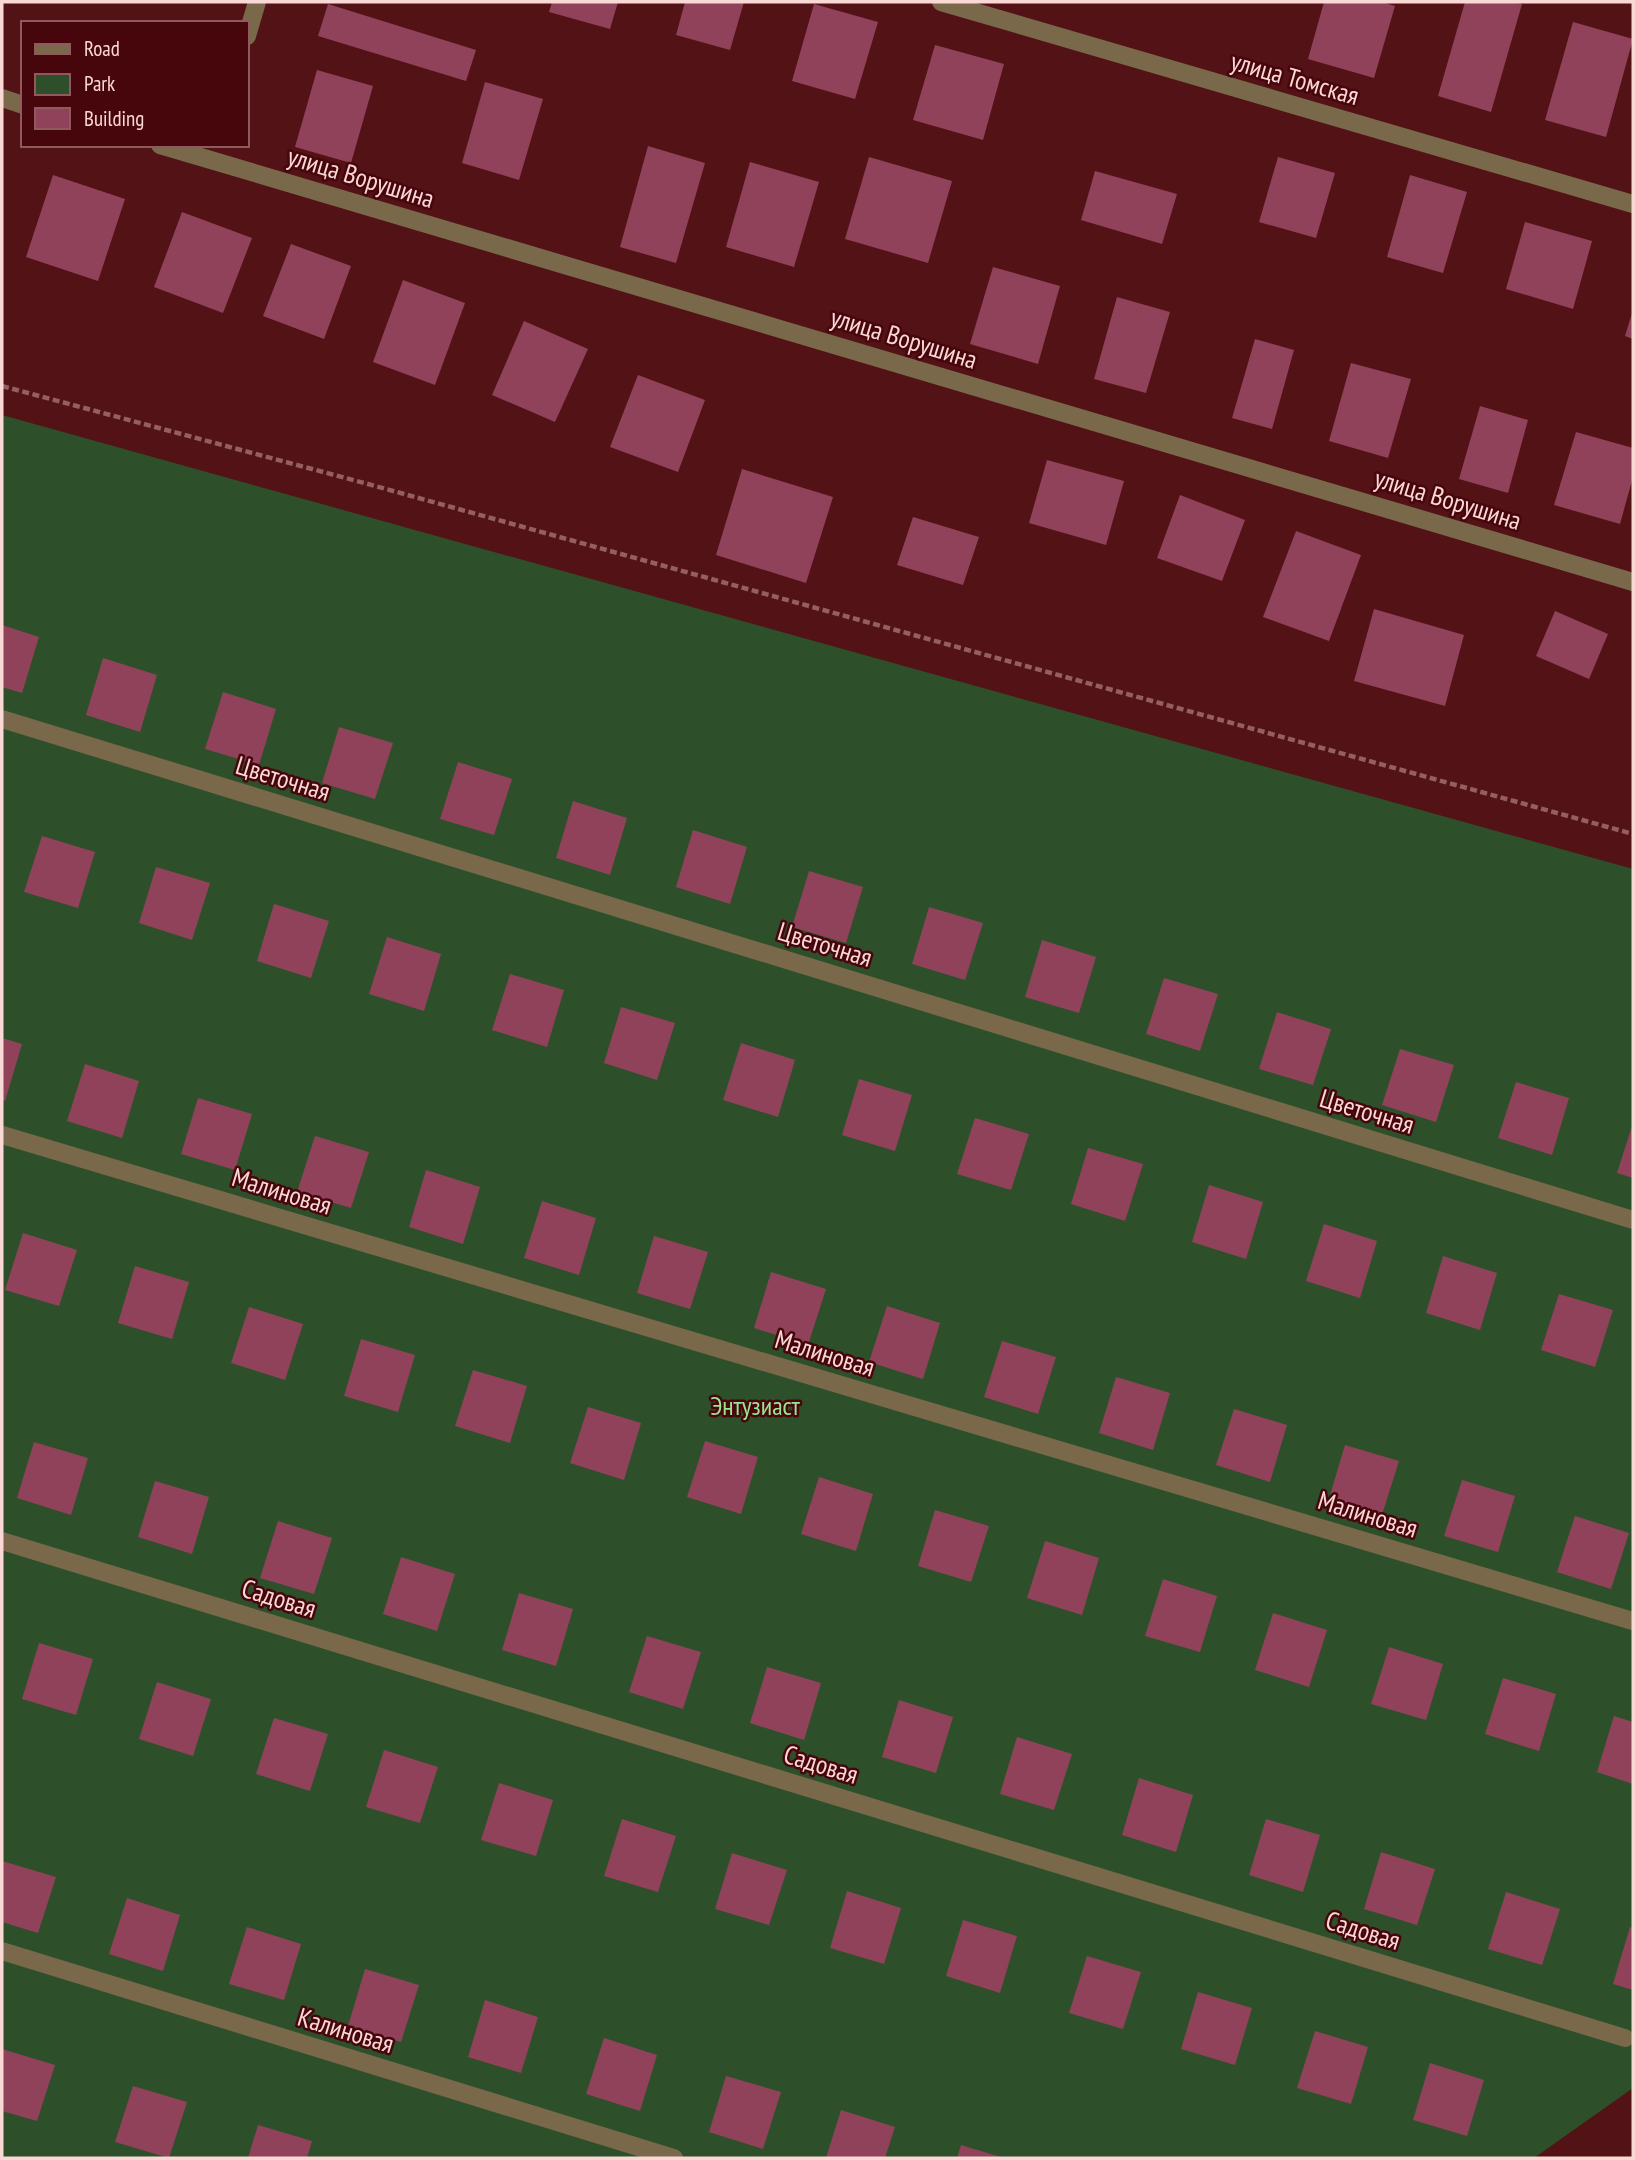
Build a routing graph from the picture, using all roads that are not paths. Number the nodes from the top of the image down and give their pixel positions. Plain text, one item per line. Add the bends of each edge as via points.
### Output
1 (257, 2) edge
2 (941, 2) edge
3 (248, 33) edge
4 (2, 98) edge
5 (21, 103) edge
6 (173, 147) edge
7 (211, 153) edge
8 (1633, 204) edge
9 (1633, 582) edge
10 (2, 719) edge
11 (2, 1135) edge
12 (1633, 1220) edge
13 (2, 1541) edge
14 (1633, 1620) edge
15 (2, 1951) edge
16 (1625, 2038) dead end
17 (674, 2158) edge

1 - 3 street
2 - 8 street, улица Томская
4 - 5 street
6 - 7 street, улица Ворушина
7 - 9 street, улица Ворушина
10 - 12 street, Цветочная
11 - 14 street, Малиновая
13 - 16 street, Садовая
15 - 17 street, Калиновая

